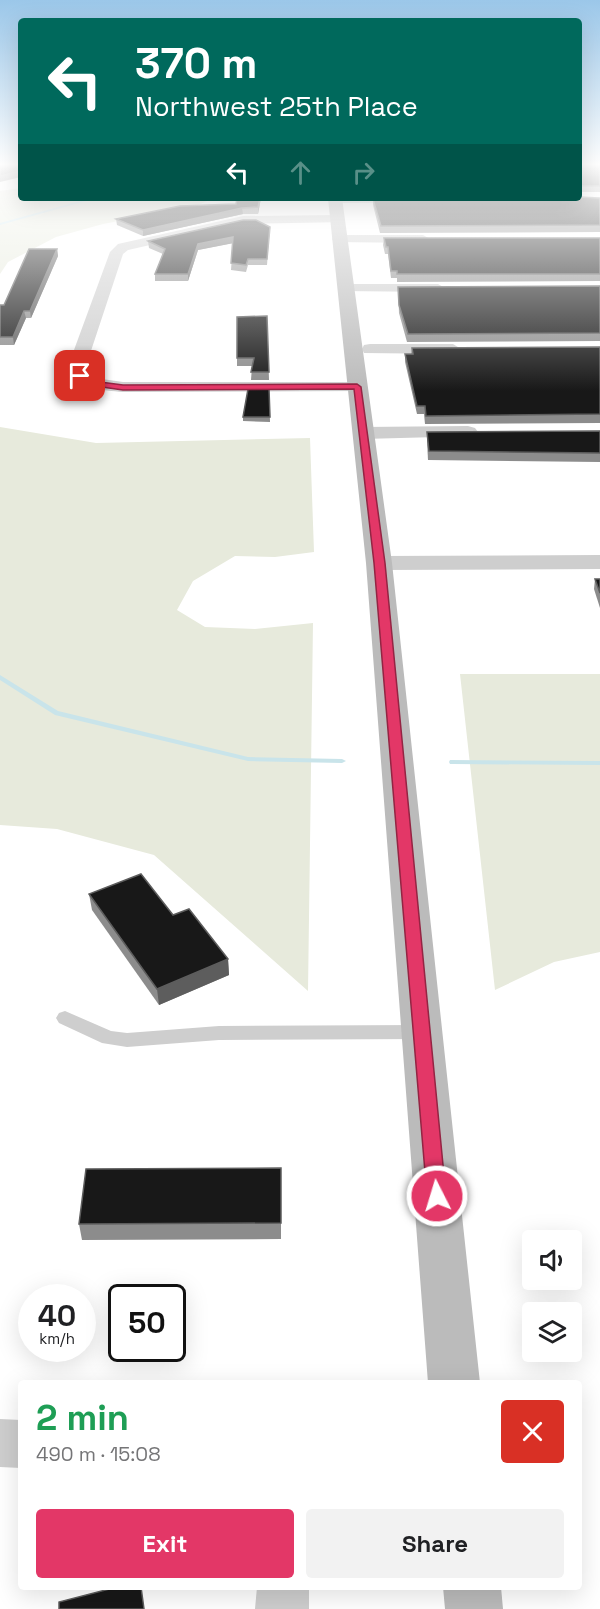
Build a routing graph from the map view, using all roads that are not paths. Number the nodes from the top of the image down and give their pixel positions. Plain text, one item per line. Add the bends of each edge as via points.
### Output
1 (151, 241) edge
2 (340, 241) edge
3 (346, 288) junction
4 (456, 288) edge
5 (370, 349) dead end
6 (473, 349) edge
7 (357, 387) junction
8 (486, 432) edge
9 (363, 433) junction
10 (600, 562) edge
11 (379, 563) junction
12 (65, 1018) dead end
13 (422, 1032) junction
14 (454, 1380) edge
15 (0, 1443) edge
16 (18, 1444) edge
17 (283, 1590) edge
18 (472, 1590) edge
19 (282, 1609) edge
20 (474, 1609) edge

1 - 7 street via 117,252 76,369 80,376 98,384 123,387
2 - 3 main road
3 - 4 street
3 - 7 main road
5 - 6 street
7 - 9 main road
8 - 9 street
9 - 11 main road
10 - 11 street
11 - 13 main road
12 - 13 lane via 109,1038 127,1040 219,1033
13 - 14 main road
15 - 16 street
17 - 19 street
18 - 20 main road

